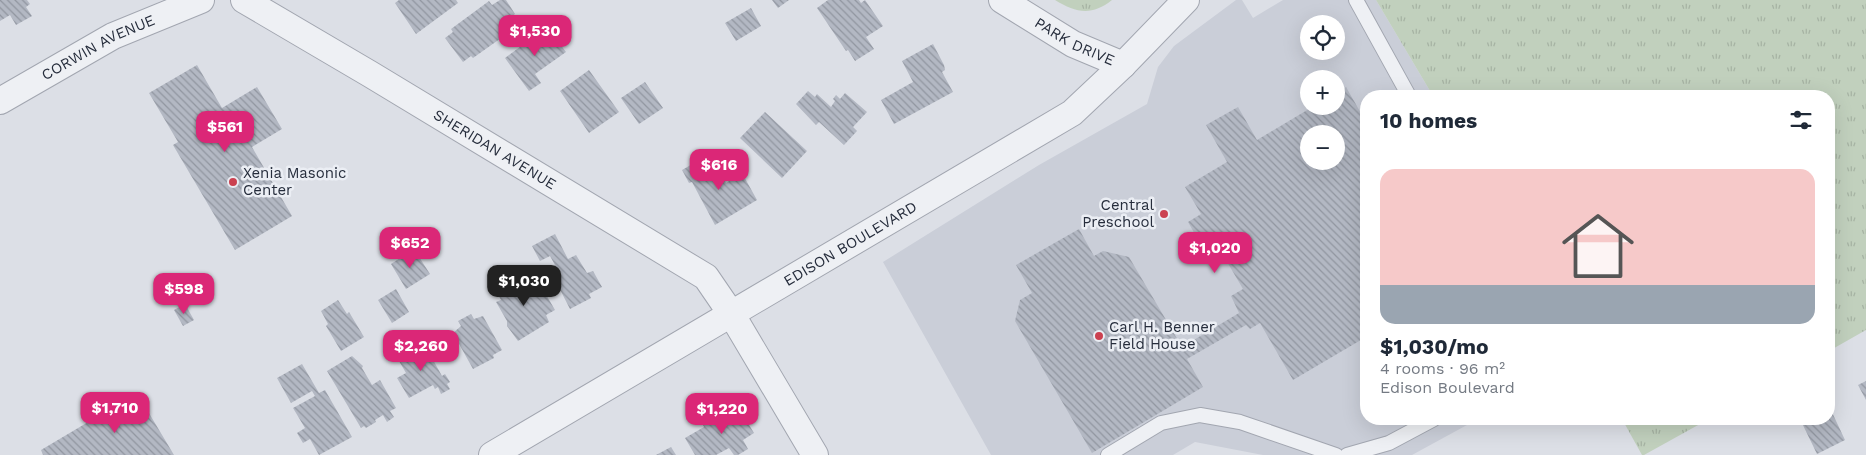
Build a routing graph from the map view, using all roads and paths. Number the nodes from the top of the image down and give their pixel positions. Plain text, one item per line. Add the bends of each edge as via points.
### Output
1 (200, 0) edge
2 (244, 0) edge
3 (1002, 0) edge
4 (1186, 0) edge
5 (1356, 0) edge
6 (1123, 65) junction
7 (1406, 90) edge
8 (0, 101) edge
9 (732, 315) junction
10 (1423, 425) edge
11 (492, 455) edge
12 (815, 455) edge
13 (1108, 455) edge
14 (1336, 455) edge
15 (1347, 455) edge

1 - 8 street, CORWIN AVENUE via 113,36
2 - 9 street, SHERIDAN AVENUE via 706,277
3 - 6 street, PARK DRIVE via 1073,44
4 - 6 street, EDISON BOULEVARD
5 - 7 lane
6 - 9 street, EDISON BOULEVARD via 1072,113
9 - 11 street, EDISON BOULEVARD
9 - 12 street, SHERIDAN AVENUE
10 - 15 lane via 1389,443
13 - 14 lane via 1162,423 1200,415 1240,422

